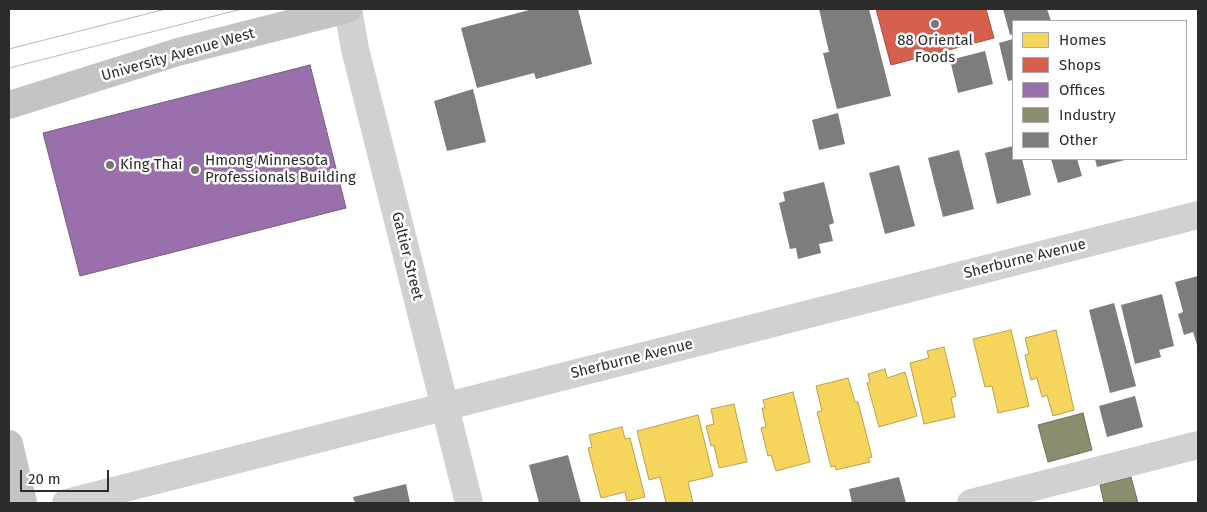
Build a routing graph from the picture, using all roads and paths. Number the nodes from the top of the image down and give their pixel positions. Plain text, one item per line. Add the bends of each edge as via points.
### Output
1 (348, 9) edge
2 (9, 105) edge
3 (1198, 215) edge
4 (444, 406) junction
5 (9, 444) edge
6 (1198, 445) edge
7 (23, 503) edge
8 (66, 503) edge
9 (469, 503) edge
10 (971, 503) edge

1 - 2 main road, University Avenue West via 178,52
1 - 4 street, Galtier Street via 355,49
3 - 4 street, Sherburne Avenue
4 - 8 street, Sherburne Avenue
4 - 9 street, Galtier Street
5 - 7 main road
6 - 10 street

